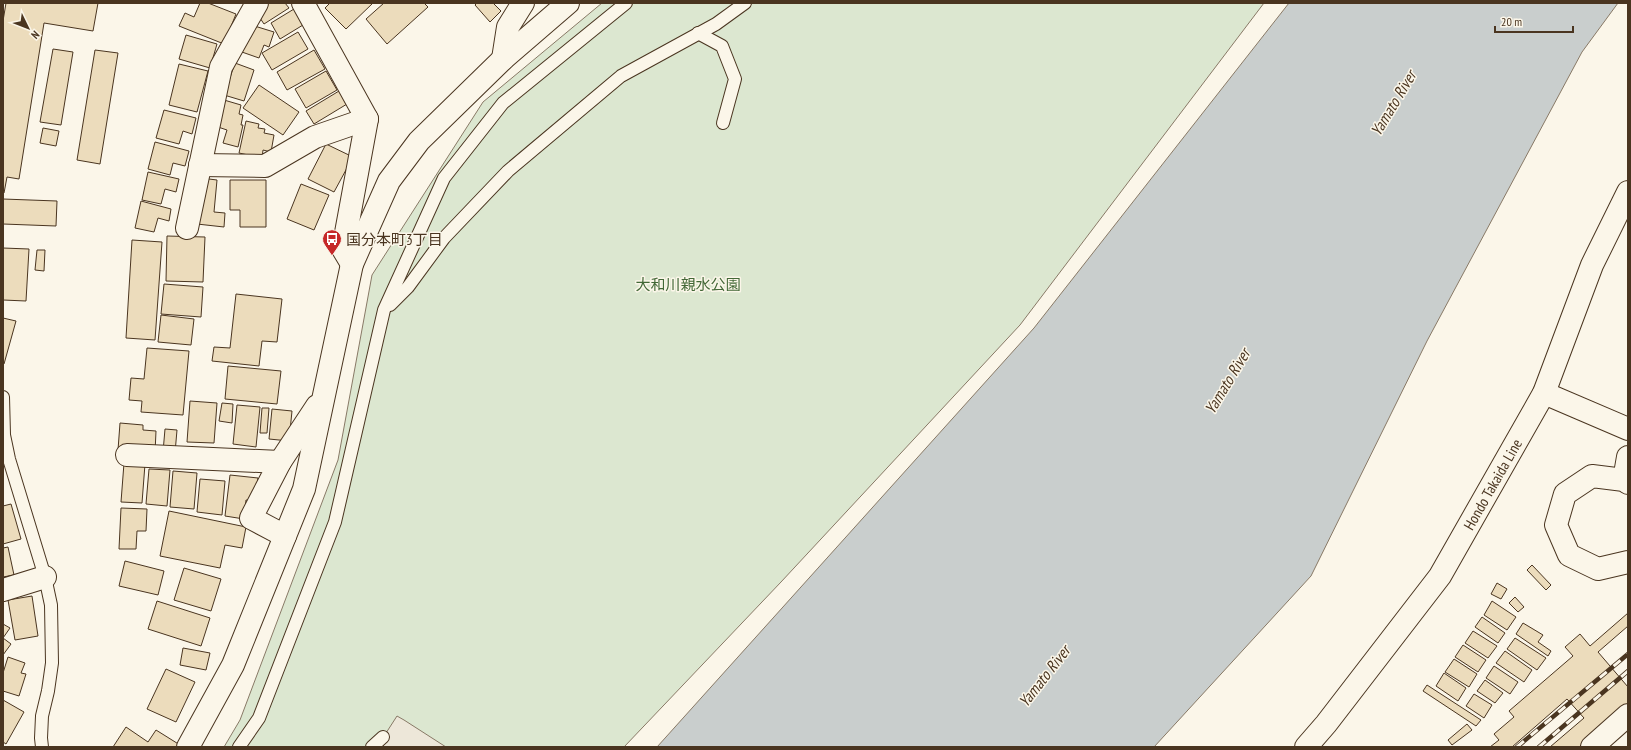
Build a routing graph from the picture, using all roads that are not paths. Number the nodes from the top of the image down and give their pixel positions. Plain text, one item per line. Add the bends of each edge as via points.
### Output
1 (257, 3) edge
2 (303, 3) edge
3 (523, 3) edge
4 (568, 3) edge
5 (626, 3) edge
6 (745, 3) edge
7 (698, 33) junction
8 (503, 58) junction
9 (367, 119) junction
10 (723, 124) dead end
11 (200, 165) junction
12 (1628, 192) edge
13 (187, 228) dead end
14 (352, 264) junction
15 (384, 310) junction
16 (1544, 392) junction
17 (324, 394) junction
18 (3, 397) edge
19 (1628, 429) edge
20 (127, 455) dead end
21 (1628, 457) edge
22 (280, 462) junction
23 (1626, 481) edge
24 (285, 536) junction
25 (1628, 562) edge
26 (44, 577) junction
27 (3, 590) edge
28 (1628, 715) edge
29 (383, 737) dead end
30 (42, 747) edge
31 (188, 747) edge
32 (239, 747) edge
33 (372, 747) edge
34 (1306, 747) edge
35 (1592, 747) edge

1 - 11 street via 221,67
2 - 9 street
3 - 8 street via 508,27
4 - 8 street
5 - 15 lane via 503,103 444,178
6 - 7 lane via 716,24
7 - 10 lane via 722,46 735,79
7 - 15 lane via 621,76 508,171 444,238 408,287
8 - 14 street via 419,141 389,181
9 - 11 street via 315,137 265,166
9 - 14 street via 343,249
11 - 13 street
12 - 16 street, Hondo Takaida Line via 1592,265
14 - 17 street
15 - 32 lane via 335,522 259,718
16 - 19 street
16 - 34 street, Hondo Takaida Line via 1440,576
17 - 22 street
17 - 24 street via 304,489
18 - 26 lane via 4,435 9,459
20 - 22 street
21 - 23 street
22 - 24 street via 251,518
23 - 25 street via 1592,476 1565,494 1556,525 1569,555 1598,569
24 - 31 street via 233,665
26 - 27 street
26 - 30 lane via 51,605 52,642 50,677 42,716
28 - 35 street
29 - 33 lane

